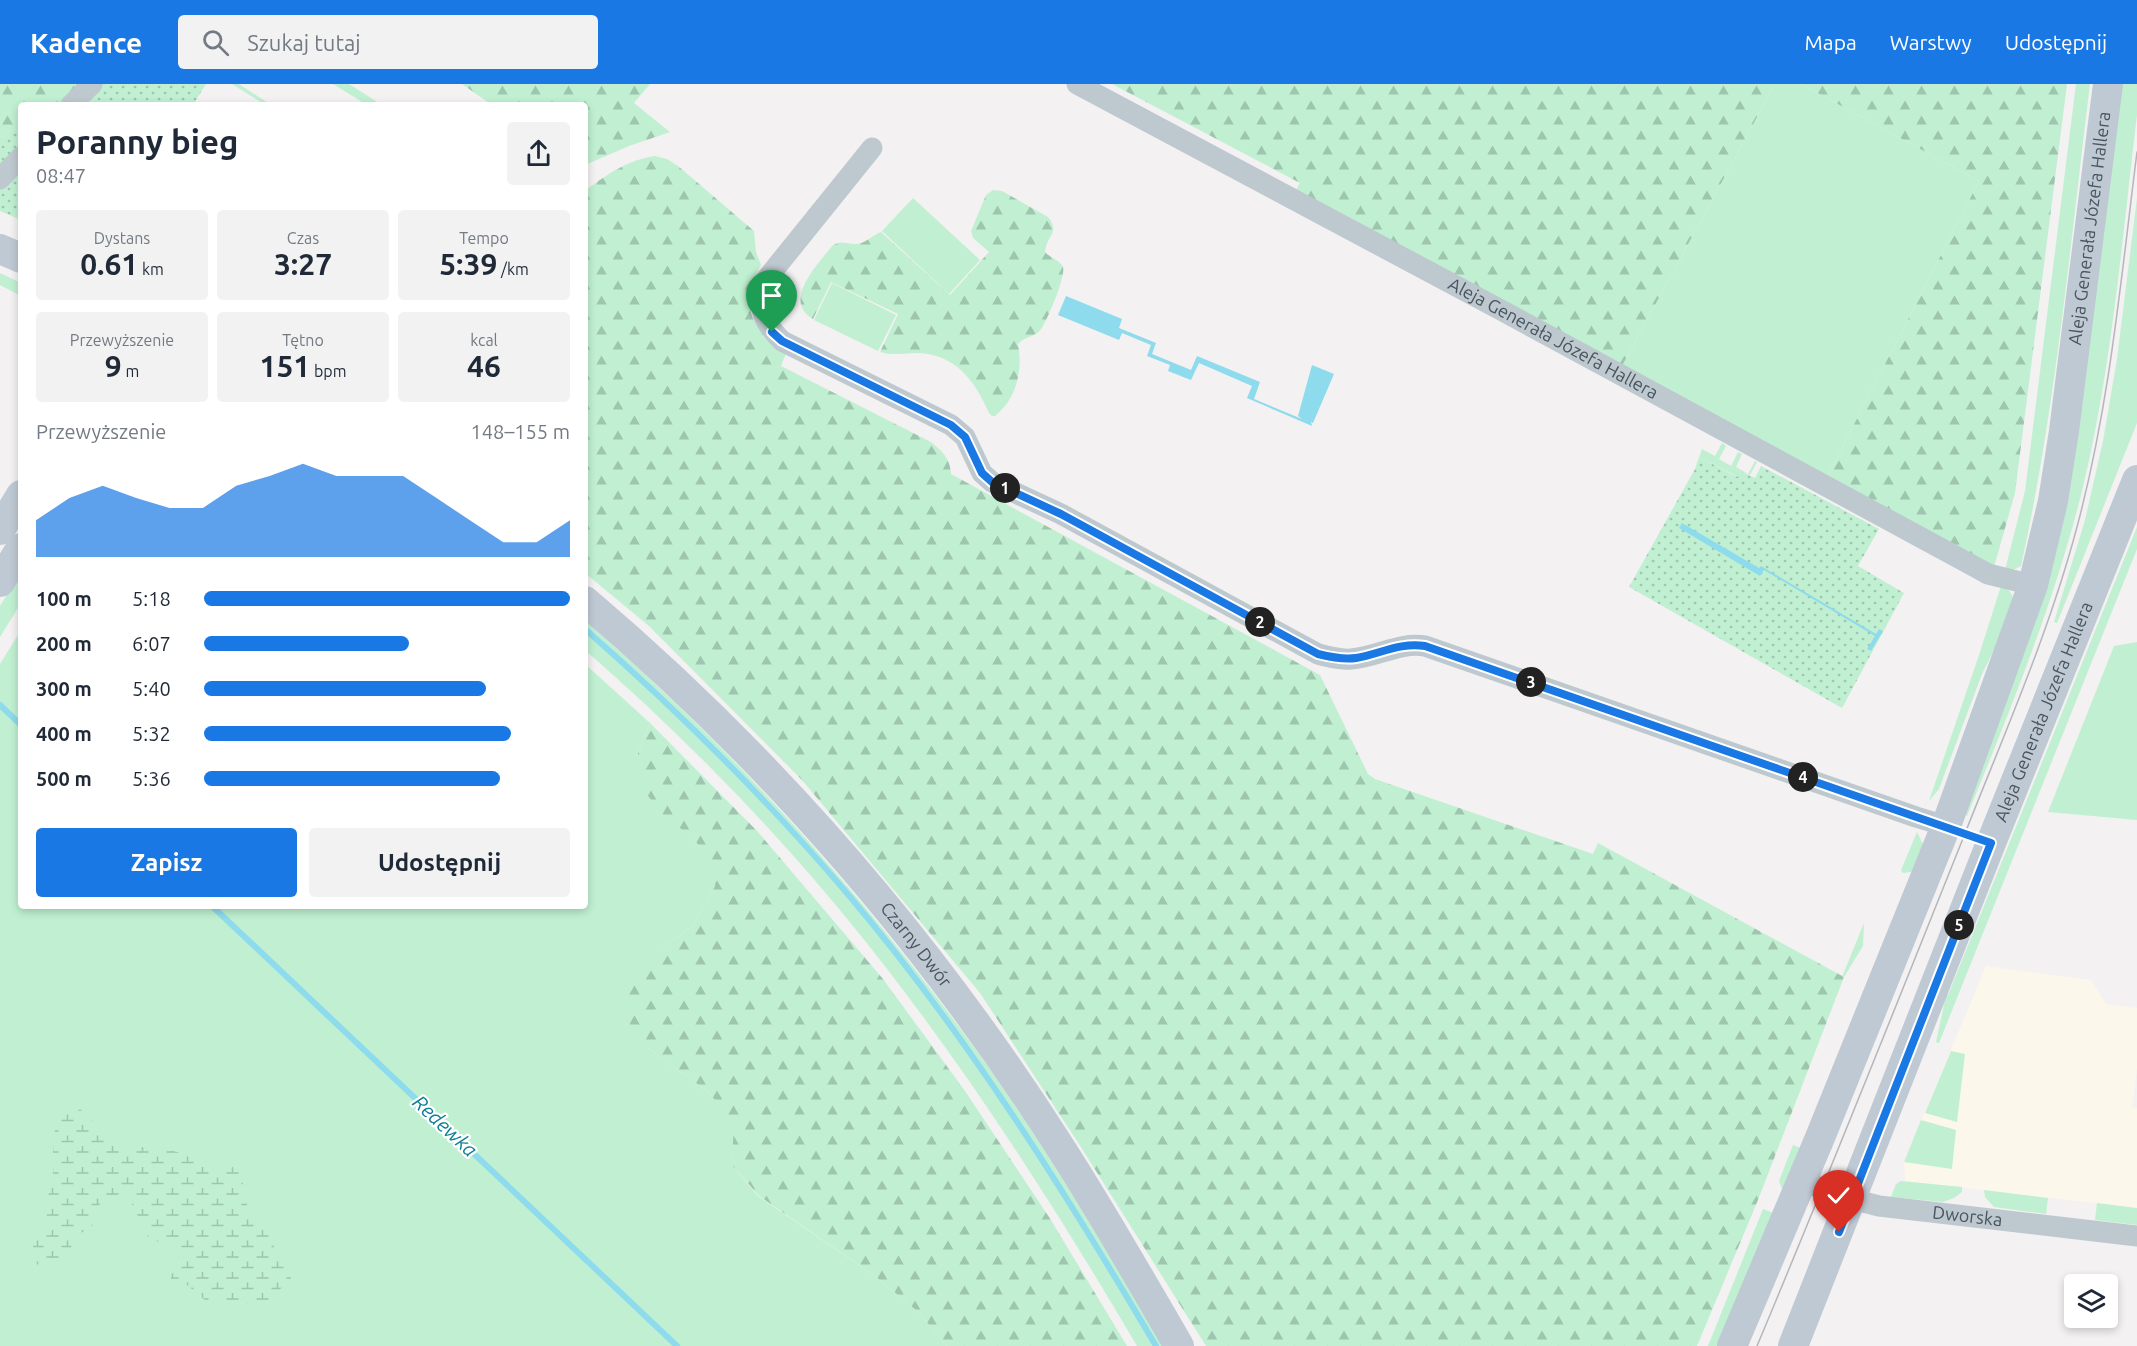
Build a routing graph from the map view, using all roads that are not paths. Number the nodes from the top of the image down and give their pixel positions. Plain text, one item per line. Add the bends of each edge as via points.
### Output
1 (92, 84) edge
2 (1077, 84) edge
3 (2108, 84) edge
4 (74, 102) edge
5 (872, 148) dead end
6 (18, 160) edge
7 (0, 179) edge
8 (0, 249) edge
9 (18, 257) edge
10 (2137, 480) edge
11 (18, 500) edge
12 (0, 530) edge
13 (18, 553) edge
14 (0, 582) edge
15 (2033, 585) junction
16 (588, 604) edge
17 (1946, 826) junction
18 (1991, 843) junction
19 (1801, 1182) junction
20 (1852, 1199) junction
21 (2137, 1236) edge
22 (1179, 1346) edge
23 (1732, 1346) edge
24 (1793, 1346) edge

1 - 4 street
2 - 15 street, Aleja Generała Józefa Hallera via 1988,574
3 - 15 street, Aleja Generała Józefa Hallera via 2064,431 2053,501
5 - 17 street via 764,282 760,307 772,332 782,341 951,425 965,437 982,473 992,482 1061,514 1318,654 1354,658 1398,646 1425,646
6 - 7 street
8 - 9 street
10 - 18 street, Aleja Generała Józefa Hallera
11 - 12 street
13 - 14 street
15 - 17 street, Aleja Generała Józefa Hallera
16 - 22 street, Czarny Dwór via 745,750 830,840 886,908 974,1022 1060,1147
17 - 18 street
17 - 19 street, Aleja Generała Józefa Hallera
18 - 20 street, Aleja Generała Józefa Hallera
19 - 20 street, Dworska
19 - 23 street, Aleja Generała Józefa Hallera
20 - 21 street, Dworska via 1898,1208
20 - 24 street, Aleja Generała Józefa Hallera

